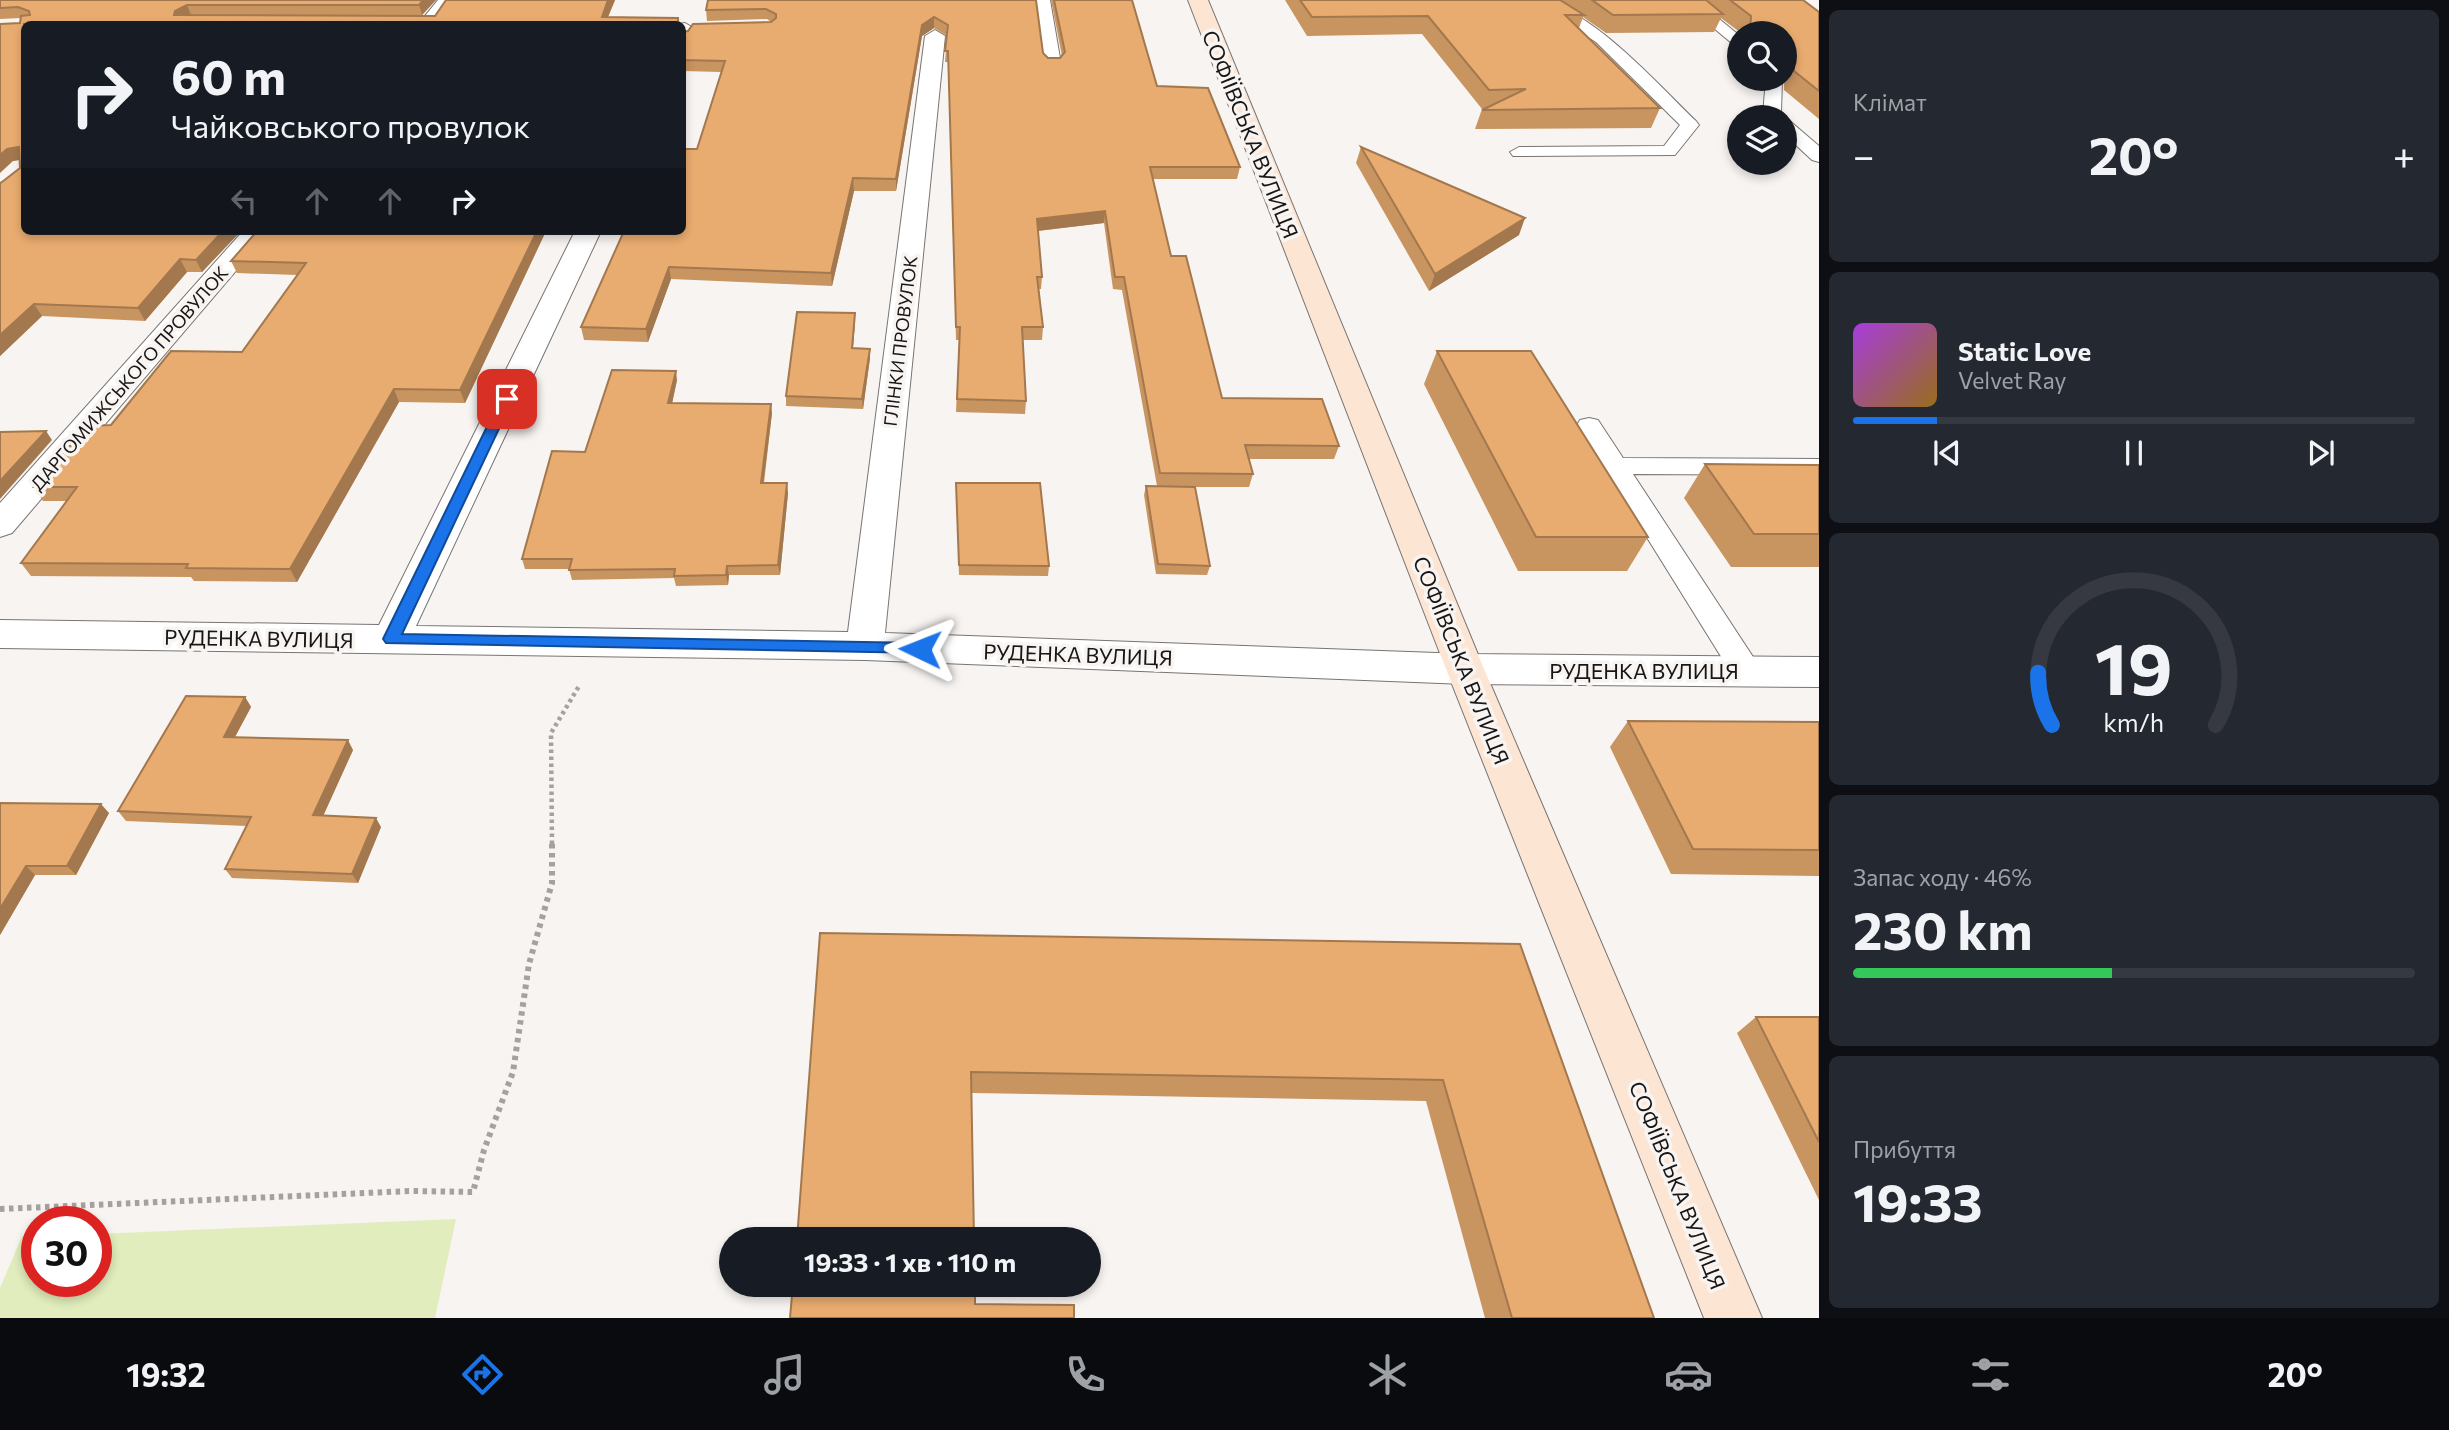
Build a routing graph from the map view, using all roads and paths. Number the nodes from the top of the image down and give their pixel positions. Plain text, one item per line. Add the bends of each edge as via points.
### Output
1 (446, 0) edge
2 (1043, 0) edge
3 (1198, 0) edge
4 (1537, 0) edge
5 (1687, 0) edge
6 (425, 21) edge
7 (1727, 34) edge
8 (935, 36) edge
9 (1053, 64) edge
10 (1797, 136) edge
11 (1519, 152) dead end
12 (1819, 156) edge
13 (254, 235) edge
14 (586, 235) edge
15 (1589, 425) dead end
16 (1615, 466) junction
17 (1819, 467) edge
18 (0, 525) edge
19 (0, 634) edge
20 (391, 639) junction
21 (594, 642) junction
22 (865, 646) junction
23 (1465, 669) junction
24 (1746, 671) junction
25 (1819, 672) edge
26 (0, 1209) edge
27 (1733, 1318) edge

1 - 6 lane
2 - 9 lane
3 - 23 street, СОФІЇВСЬКА ВУЛИЦЯ
4 - 11 lane via 1602,39 1690,125 1669,151
5 - 7 lane
8 - 22 street, ГЛІНКИ ПРОВУЛОК
10 - 12 lane
13 - 18 street, ДАРГОМИЖСЬКОГО ПРОВУЛОК
14 - 20 street
15 - 16 lane
16 - 17 lane
16 - 24 lane
19 - 20 street, РУДЕНКА ВУЛИЦЯ
20 - 21 street, РУДЕНКА ВУЛИЦЯ
21 - 22 street, РУДЕНКА ВУЛИЦЯ
21 - 26 path via 583,679 551,733 552,883 529,964 513,1072 473,1192
22 - 23 street, РУДЕНКА ВУЛИЦЯ
23 - 24 street, РУДЕНКА ВУЛИЦЯ
23 - 27 street, СОФІЇВСЬКА ВУЛИЦЯ
24 - 25 street, РУДЕНКА ВУЛИЦЯ

